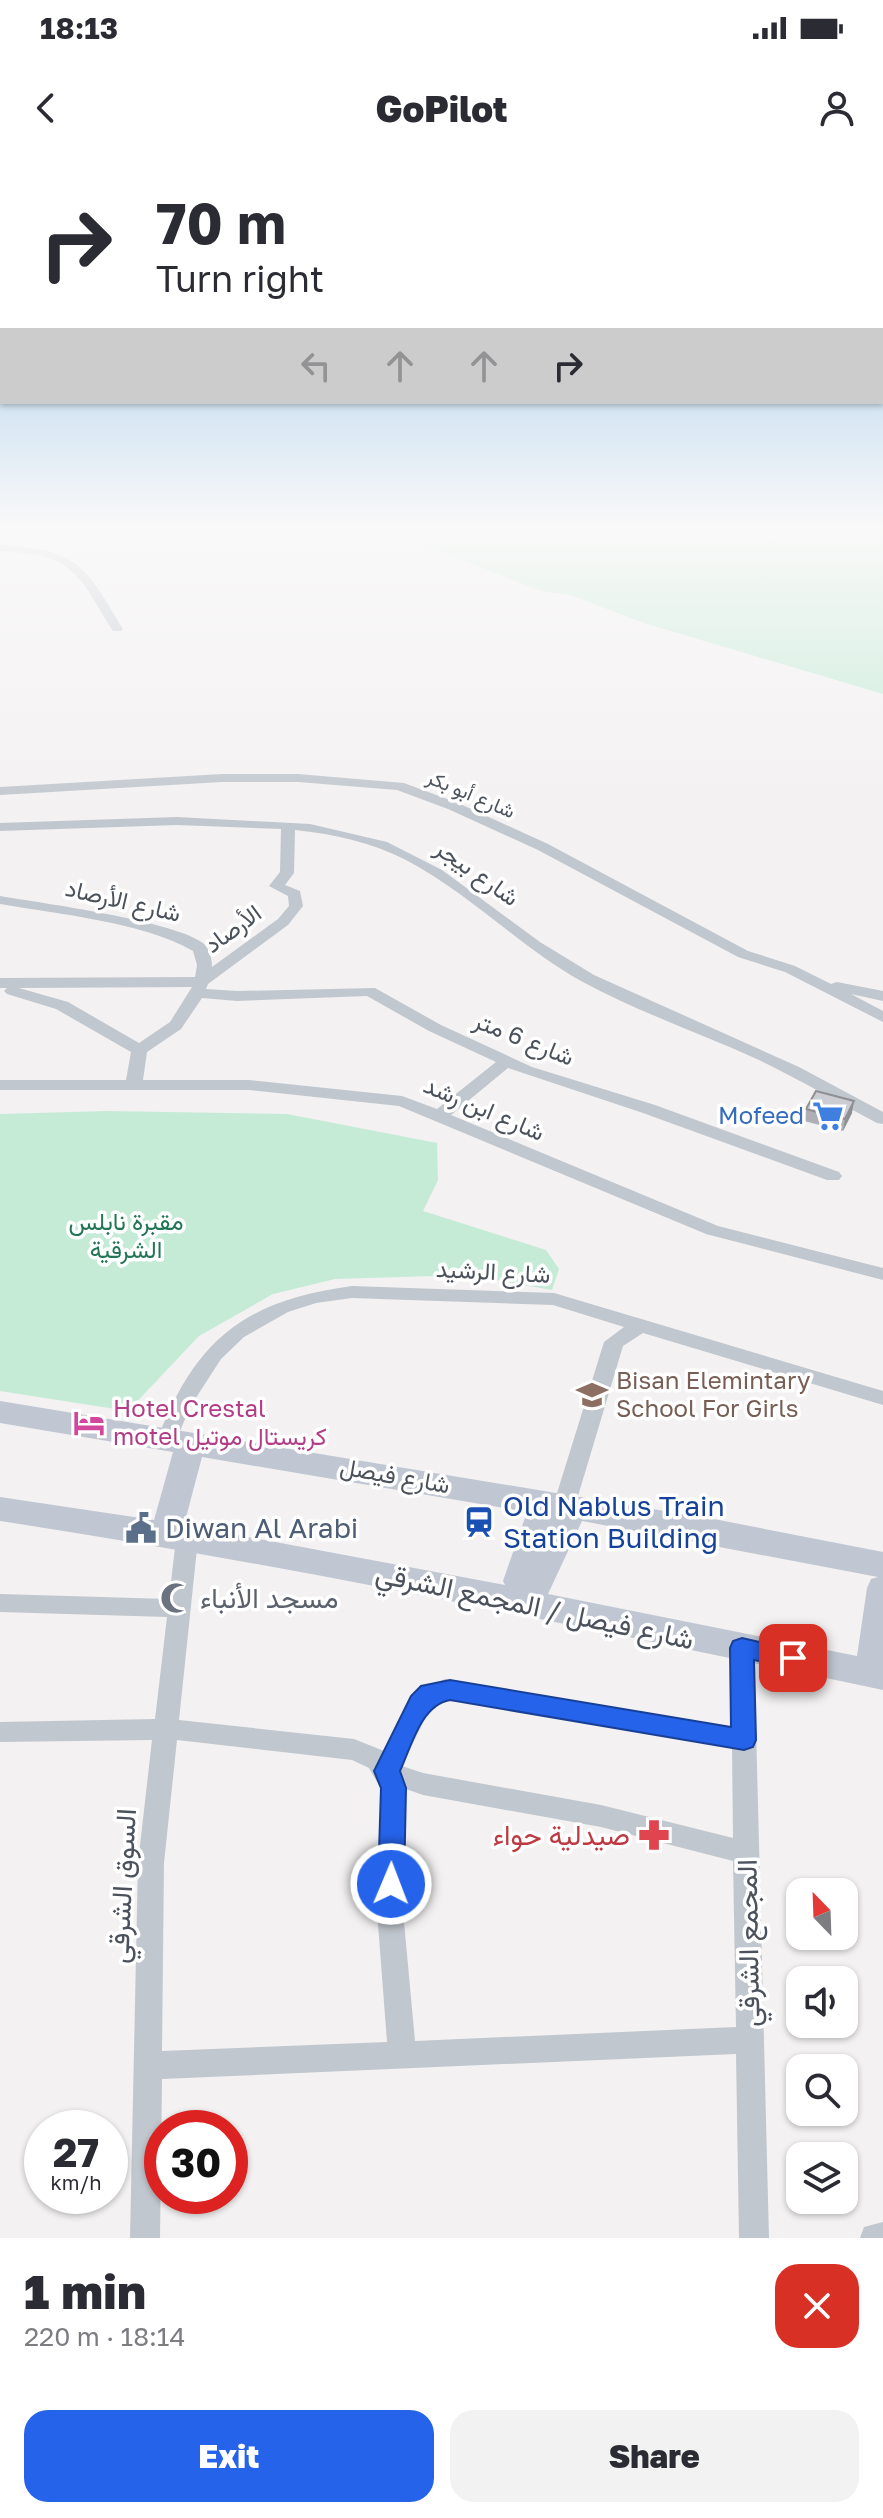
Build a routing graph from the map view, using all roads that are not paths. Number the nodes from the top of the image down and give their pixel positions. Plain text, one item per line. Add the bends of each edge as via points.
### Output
1 (113, 623) edge
2 (117, 629) dead end
3 (0, 791) edge
4 (288, 826) junction
5 (0, 827) edge
6 (0, 900) edge
7 (818, 984) junction
8 (0, 986) edge
9 (198, 987) junction
10 (883, 996) edge
11 (883, 1017) edge
12 (139, 1050) junction
13 (507, 1061) junction
14 (0, 1085) edge
15 (134, 1085) junction
16 (439, 1116) junction
17 (883, 1119) edge
18 (833, 1176) dead end
19 (883, 1274) edge
20 (641, 1325) junction
21 (883, 1398) edge
22 (0, 1412) edge
23 (180, 1440) junction
24 (561, 1506) junction
25 (0, 1509) edge
26 (176, 1536) junction
27 (883, 1565) edge
28 (883, 1588) edge
29 (520, 1601) junction
30 (0, 1603) edge
31 (179, 1608) junction
32 (742, 1648) junction
33 (877, 1675) edge
34 (168, 1729) junction
35 (0, 1732) edge
36 (744, 1740) junction
37 (387, 1771) junction
38 (746, 1853) junction
39 (750, 2040) junction
40 (402, 2052) junction
41 (148, 2066) junction
42 (883, 2237) edge
43 (145, 2238) edge
44 (754, 2238) edge
45 (875, 2238) edge

1 - 2 street
3 - 7 street, شارع أبو بكر via 267,778 399,786 517,835 743,954
4 - 5 street, شارع بيجر
4 - 9 street, الأرصاد via 287,873 276,886 295,894 296,906 283,922
4 - 17 street, شارع بيجر via 352,836 413,857 460,885 562,963 793,1070
6 - 9 street, شارع الأرصاد via 88,915 187,941 204,958
7 - 10 street
7 - 11 street, شارع أبو بكر
8 - 9 street, الأرصاد
8 - 12 street via 92,1021
9 - 12 street via 178,1023
9 - 13 street, شارع 6 متر via 237,996 370,991
12 - 15 street
13 - 16 street
13 - 18 street, شارع 6 متر
14 - 15 street, شارع ابن رشد
15 - 16 street, شارع ابن رشد via 249,1085 402,1101
16 - 19 street, شارع ابن رشد via 712,1230
20 - 21 street, شارع الرشيد
20 - 23 street, شارع الرشيد via 554,1299 352,1292 325,1296 281,1307 237,1332 214,1354 180,1406
20 - 24 street via 614,1342
22 - 23 main road, شارع فيصل
23 - 24 main road, شارع فيصل
23 - 26 main road
24 - 27 main road, شارع فيصل
24 - 29 main road
25 - 26 main road, شارع فيصل / المجمع الشرقي
26 - 29 main road, شارع فيصل / المجمع الشرقي
26 - 31 street, السوق الشرقي
28 - 33 main road
29 - 32 main road, شارع فيصل / المجمع الشرقي
30 - 31 street
31 - 34 street, السوق الشرقي
32 - 33 main road, شارع فيصل / المجمع الشرقي
32 - 36 street, المجمع الشرقي
34 - 35 street
34 - 37 street via 354,1750 378,1760
34 - 41 street, السوق الشرقي via 151,1863
36 - 37 street via 445,1689 420,1703
36 - 38 street, المجمع الشرقي
37 - 38 street via 423,1784 601,1816
37 - 40 street via 394,1788 390,1911
38 - 39 street, المجمع الشرقي
39 - 40 street
39 - 44 street, المجمع الشرقي
40 - 41 street
41 - 43 street, السوق الشرقي
42 - 45 street

